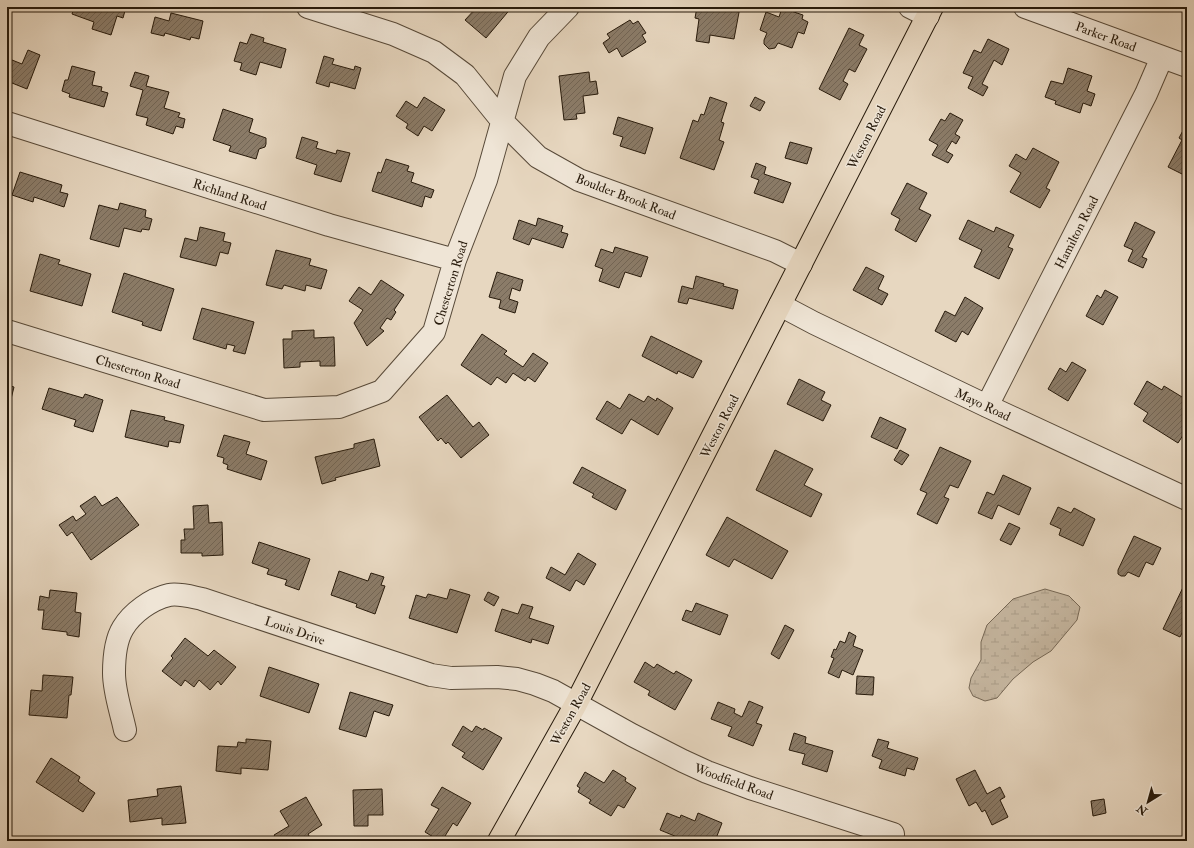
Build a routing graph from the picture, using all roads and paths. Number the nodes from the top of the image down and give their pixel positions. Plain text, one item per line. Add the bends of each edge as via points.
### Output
1 (308, 7) edge
2 (568, 7) edge
3 (1025, 7) edge
4 (923, 10) edge
5 (1162, 56) junction
6 (1187, 66) edge
7 (502, 122) junction
8 (7, 123) edge
9 (455, 260) junction
10 (801, 264) junction
11 (780, 305) junction
12 (7, 331) edge
13 (987, 406) junction
14 (1187, 498) edge
15 (576, 704) junction
16 (125, 730) dead end
17 (499, 841) edge
18 (886, 841) edge

1 - 7 street, Boulder Brook Road via 393,34 434,52 465,75
2 - 7 street, Chesterton Road via 539,36 515,76
3 - 5 street, Parker Road
4 - 10 main road, Weston Road
5 - 6 street, Parker Road
5 - 13 street, Hamilton Road via 1146,94
7 - 9 street, Chesterton Road via 486,180
7 - 10 street, Boulder Brook Road via 538,157 579,180 775,251
8 - 9 street, Richland Road via 329,225
9 - 12 street, Chesterton Road via 434,332 382,391 340,407 264,410
10 - 11 main road, Weston Road
11 - 13 street, Mayo Road
11 - 15 main road, Weston Road
13 - 14 street, Mayo Road
15 - 16 street, Louis Drive via 553,691 517,679 451,678 431,675 202,599 170,595 143,607 122,628 115,654 114,673
15 - 17 main road, Weston Road
15 - 18 street, Woodfield Road via 706,772 892,834

